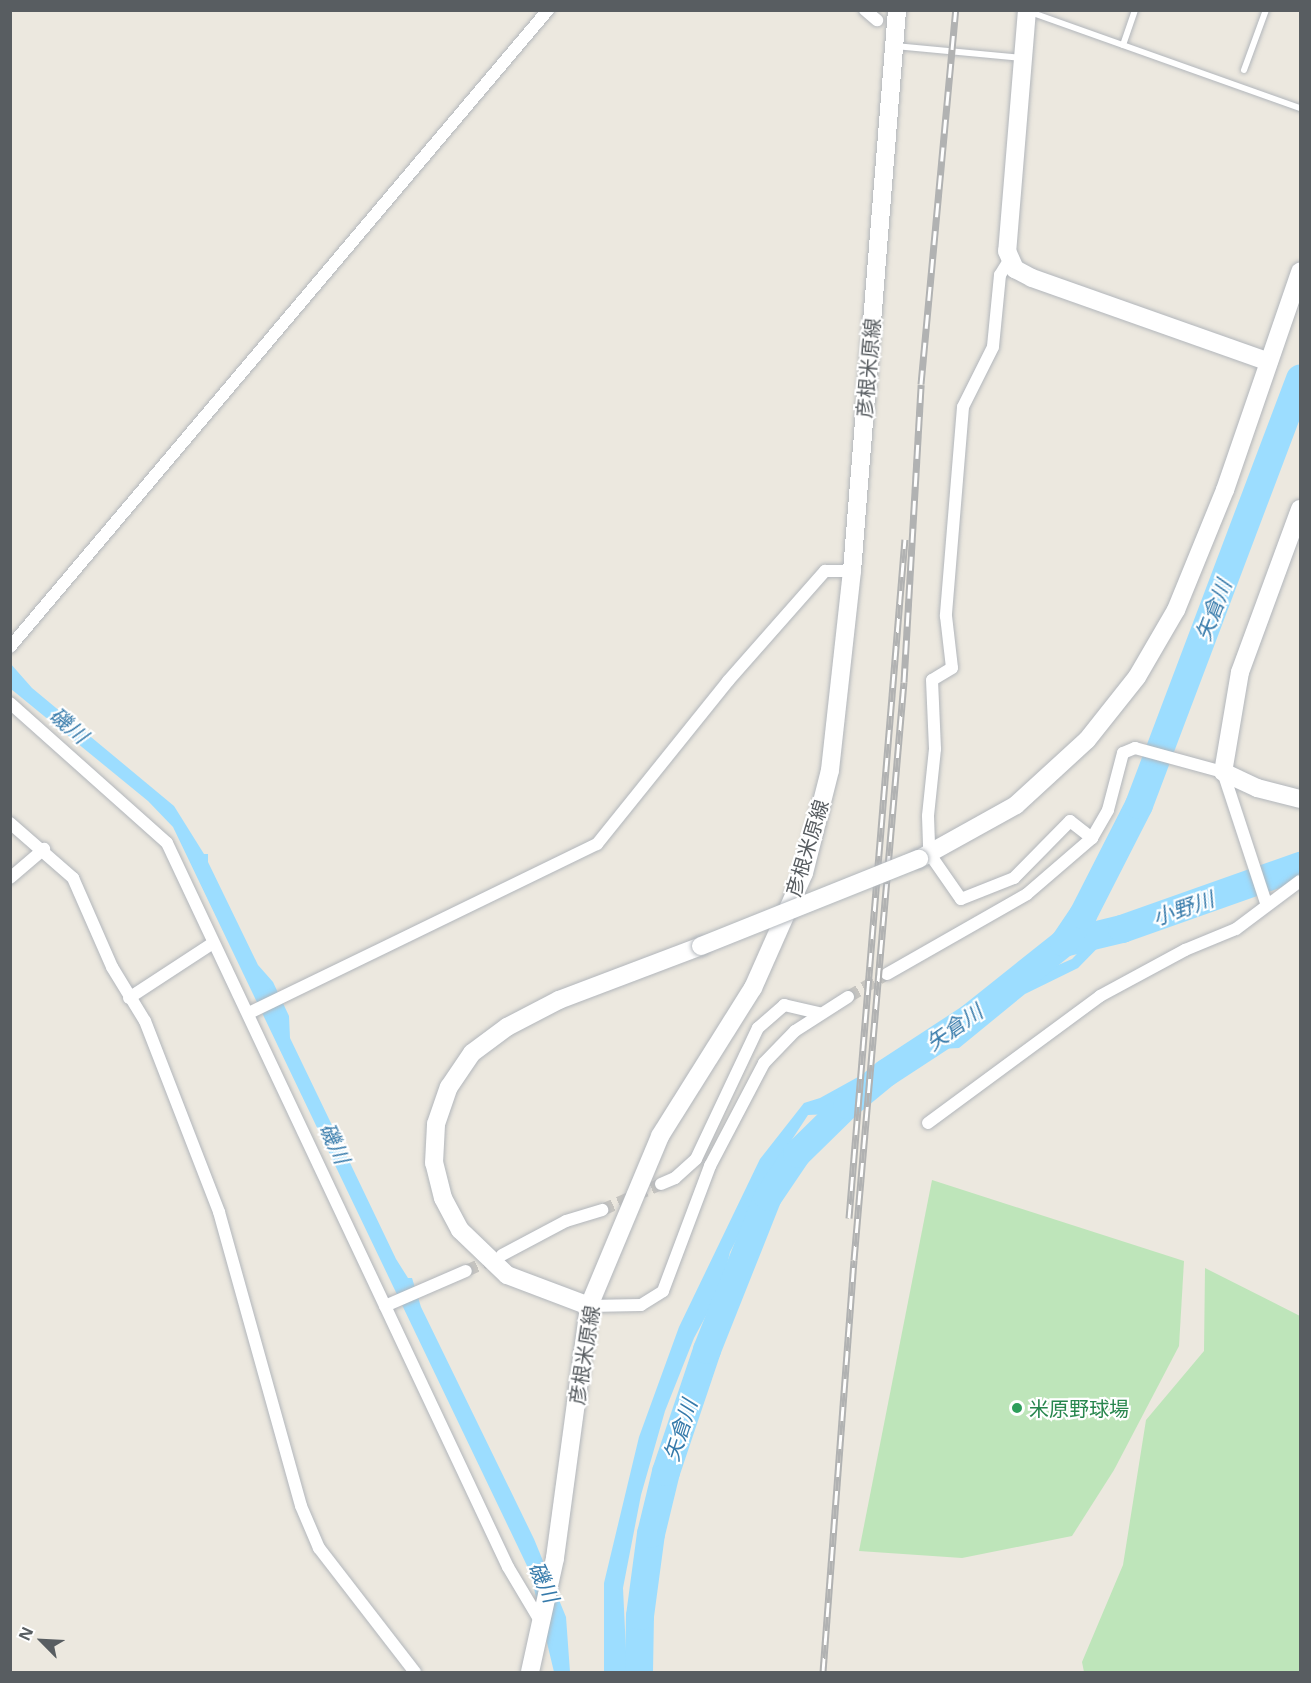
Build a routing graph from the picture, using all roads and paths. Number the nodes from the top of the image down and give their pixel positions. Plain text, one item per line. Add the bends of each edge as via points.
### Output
1 (548, 10) edge
2 (865, 10) edge
3 (897, 10) edge
4 (1135, 10) edge
5 (1266, 10) edge
6 (1027, 11) edge
7 (877, 20) dead end
8 (1123, 45) junction
9 (894, 46) junction
10 (1023, 58) junction
11 (1244, 70) dead end
12 (1300, 108) edge
13 (1010, 259) junction
14 (1300, 272) edge
15 (1269, 362) junction
16 (1300, 509) edge
17 (852, 571) junction
18 (10, 647) edge
19 (10, 703) edge
20 (1223, 772) junction
21 (1300, 799) edge
22 (10, 823) edge
23 (1092, 838) junction
24 (44, 849) junction
25 (924, 856) junction
26 (10, 878) edge
27 (1300, 881) edge
28 (1266, 903) junction
29 (213, 943) junction
30 (887, 974) tunnel mouth
31 (848, 997) tunnel mouth
32 (129, 998) junction
33 (252, 1011) junction
34 (820, 1013) junction
35 (928, 1123) dead end
36 (661, 1184) tunnel mouth
37 (602, 1210) tunnel mouth
38 (502, 1255) tunnel mouth
39 (466, 1271) tunnel mouth
40 (390, 1304) junction
41 (589, 1305) junction
42 (543, 1624) junction
43 (415, 1672) edge
44 (530, 1672) edge

1 - 18 street
2 - 7 street
3 - 9 street, 彦根米原線
4 - 8 lane
5 - 11 lane
6 - 8 lane
6 - 10 street
8 - 12 lane
9 - 10 lane
9 - 17 street, 彦根米原線
10 - 13 street via 1009,203 1006,251
13 - 15 street via 1015,269 1032,278
13 - 25 street via 1000,275 993,347 963,407 946,616 952,668 932,680 935,749
14 - 15 street
15 - 25 street via 1225,490 1176,610 1137,677 1087,740 1016,805
16 - 20 street via 1240,672
17 - 33 street via 825,571 728,681 597,844
17 - 41 street, 彦根米原線 via 830,770 804,873 753,988 660,1136
19 - 29 street via 167,843
20 - 21 street via 1257,788
20 - 23 street via 1135,748 1123,753 1108,810
20 - 28 street
22 - 24 street
23 - 25 street via 1070,821 1014,878 961,899
23 - 30 street via 1027,894
24 - 26 street
24 - 32 street via 73,878
25 - 41 street, bridge via 559,1000 507,1026 472,1053 448,1087 436,1124 434,1163 443,1198 460,1230 507,1275
27 - 28 street
28 - 35 street via 1236,929 1185,950 1100,996
29 - 32 street
29 - 33 street
31 - 34 street
32 - 43 street via 145,1022 219,1212 301,1506 319,1548
33 - 40 street
34 - 36 street via 784,1005 758,1028 696,1159 681,1174
34 - 41 street via 776,1048 764,1063 701,1187 663,1291 641,1305
37 - 38 street via 566,1221
39 - 40 street
40 - 42 street via 508,1567
41 - 42 street, 彦根米原線
42 - 44 street, 彦根米原線

